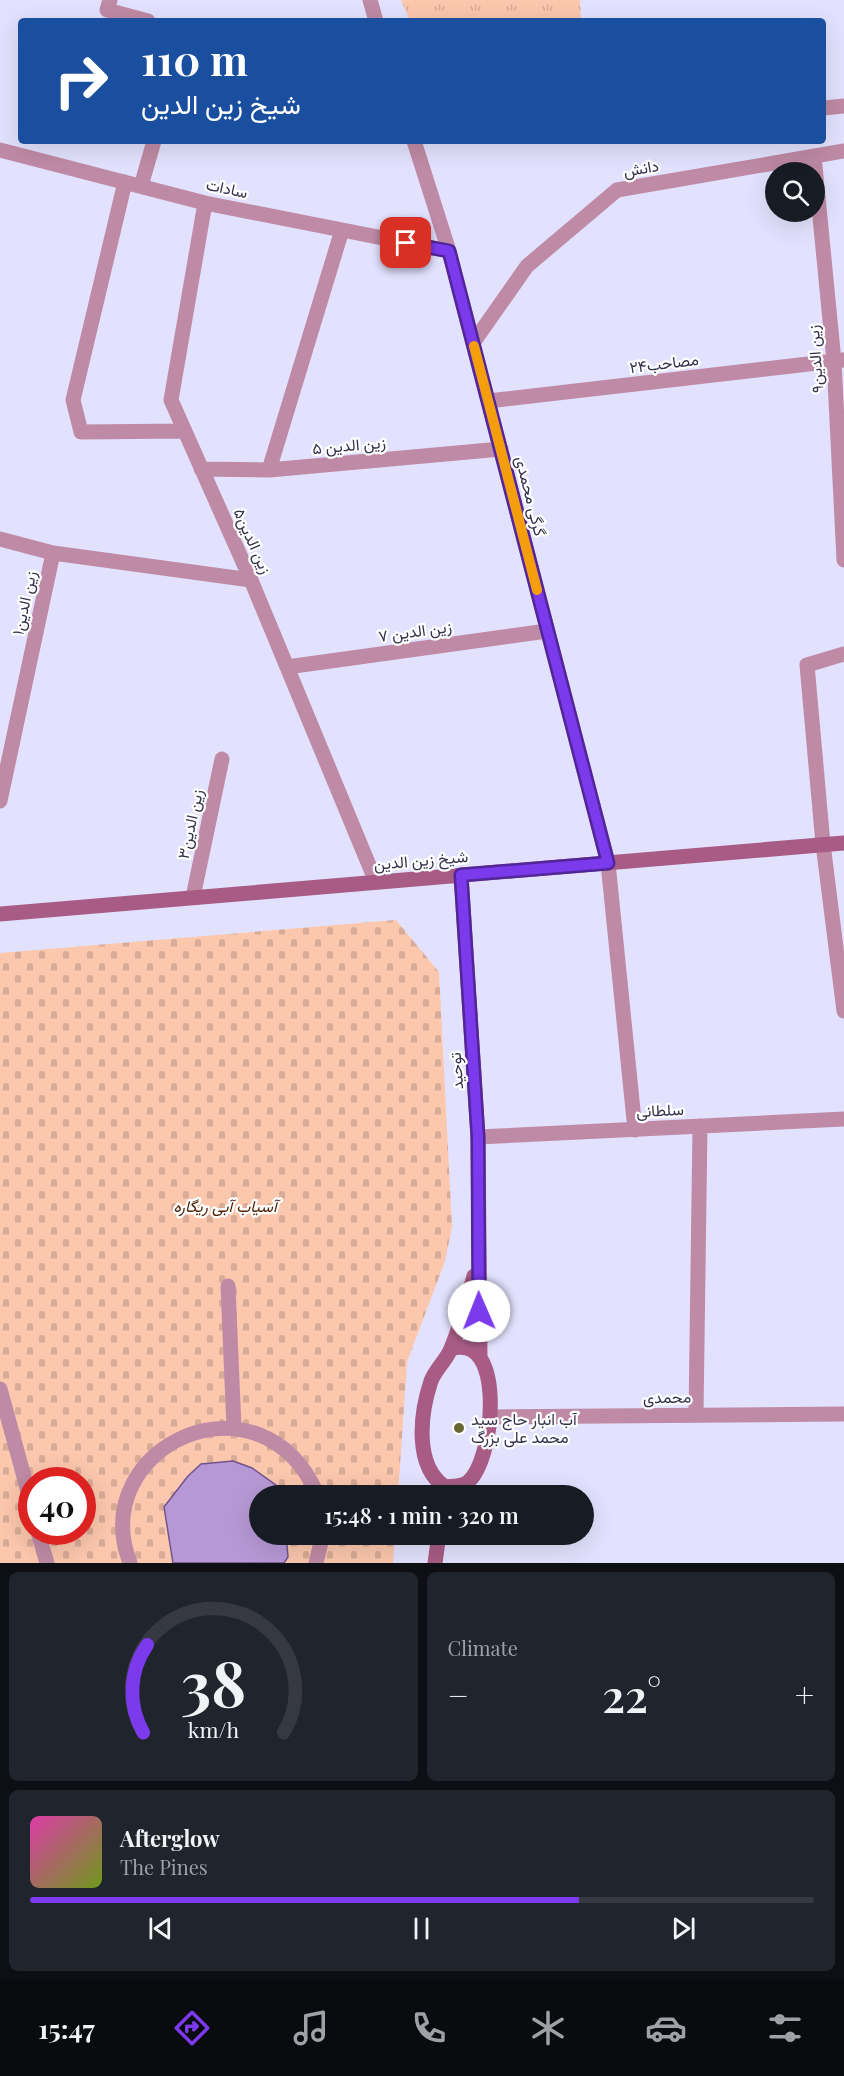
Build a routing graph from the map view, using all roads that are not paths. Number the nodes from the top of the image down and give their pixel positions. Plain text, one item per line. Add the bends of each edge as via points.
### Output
1 (110, 0) edge
2 (370, 0) edge
3 (136, 18) edge
4 (375, 18) edge
5 (844, 106) edge
6 (826, 108) edge
7 (153, 144) edge
8 (415, 144) edge
9 (0, 150) edge
10 (844, 151) edge
11 (814, 156) junction
12 (125, 182) junction
13 (141, 186) junction
14 (205, 203) junction
15 (342, 230) junction
16 (449, 251) junction
17 (473, 343) junction
18 (839, 361) edge
19 (488, 401) junction
20 (185, 431) junction
21 (501, 449) junction
22 (201, 469) junction
23 (270, 470) junction
24 (0, 539) edge
25 (53, 553) junction
26 (844, 560) edge
27 (251, 580) junction
28 (548, 631) junction
29 (844, 654) edge
30 (287, 667) junction
31 (222, 759) dead end
32 (0, 801) edge
33 (844, 843) edge
34 (823, 844) junction
35 (608, 863) junction
36 (461, 875) junction
37 (376, 882) junction
38 (193, 897) junction
39 (0, 914) edge
40 (844, 1011) edge
41 (844, 1119) edge
42 (699, 1126) junction
43 (635, 1130) junction
44 (478, 1137) junction
45 (478, 1264) junction
46 (228, 1286) dead end
47 (452, 1349) junction
48 (480, 1358) junction
49 (0, 1389) edge
50 (844, 1414) edge
51 (696, 1415) junction
52 (490, 1417) junction
53 (234, 1428) junction
54 (21, 1467) edge
55 (312, 1485) edge
56 (440, 1485) edge
57 (462, 1485) edge
58 (42, 1545) edge
59 (320, 1545) edge
60 (437, 1545) edge
61 (124, 1562) edge
62 (47, 1563) edge
63 (316, 1563) edge
64 (435, 1563) edge

1 - 3 street via 107,10
2 - 4 street
5 - 6 street
7 - 13 street
8 - 16 street, گرگی محمدی
9 - 12 street, سادات
10 - 11 street, دانش
11 - 17 street, دانش via 617,190 527,266
11 - 18 street, زین الدین۹
12 - 13 street, سادات
12 - 20 street via 73,400 81,432
13 - 14 street, سادات
14 - 15 street, سادات
14 - 20 street, زین الدین۵ via 171,400
15 - 16 street, سادات
15 - 23 street
16 - 17 street, گرگی محمدی
17 - 19 street, گرگی محمدی
18 - 19 street, مصاحب۲۴
18 - 26 street, زین الدین۹
19 - 21 street, گرگی محمدی
20 - 22 street, زین الدین۵
21 - 23 street, زین الدین ۵
21 - 28 street, گرگی محمدی
22 - 23 street, زین الدین ۵
22 - 27 street, زین الدین۵
24 - 25 street
25 - 27 street
25 - 32 street, زین الدین۱
27 - 30 street, زین الدین۵
28 - 30 street, زین الدین ۷
28 - 35 street, گرگی محمدی
29 - 34 street via 807,665
30 - 37 street, زین الدین۵
31 - 38 street, زین الدین۳
33 - 34 street, شیخ زین الدین
34 - 35 street, شیخ زین الدین
34 - 40 street
35 - 36 street, شیخ زین الدین
35 - 43 street, گرگی محمدی
36 - 37 street, شیخ زین الدین
36 - 44 street, توحید
37 - 38 street, شیخ زین الدین
38 - 39 street, شیخ زین الدین
41 - 42 street, سلطانی
42 - 43 street, سلطانی
42 - 51 street
43 - 44 street, سلطانی
44 - 45 street, توحید
45 - 47 street, توحید
45 - 48 street, توحید
46 - 53 street
47 - 48 street via 472,1349
47 - 56 street, توحید via 431,1382 424,1414 427,1467
48 - 52 street, توحید via 488,1376
49 - 54 street
50 - 51 street, محمدی
51 - 52 street, محمدی
52 - 57 street, توحید via 478,1468
53 - 55 street via 278,1443 303,1467
53 - 61 street via 185,1435 163,1448 146,1465 132,1487 125,1510
58 - 62 street
59 - 63 street
60 - 64 street

